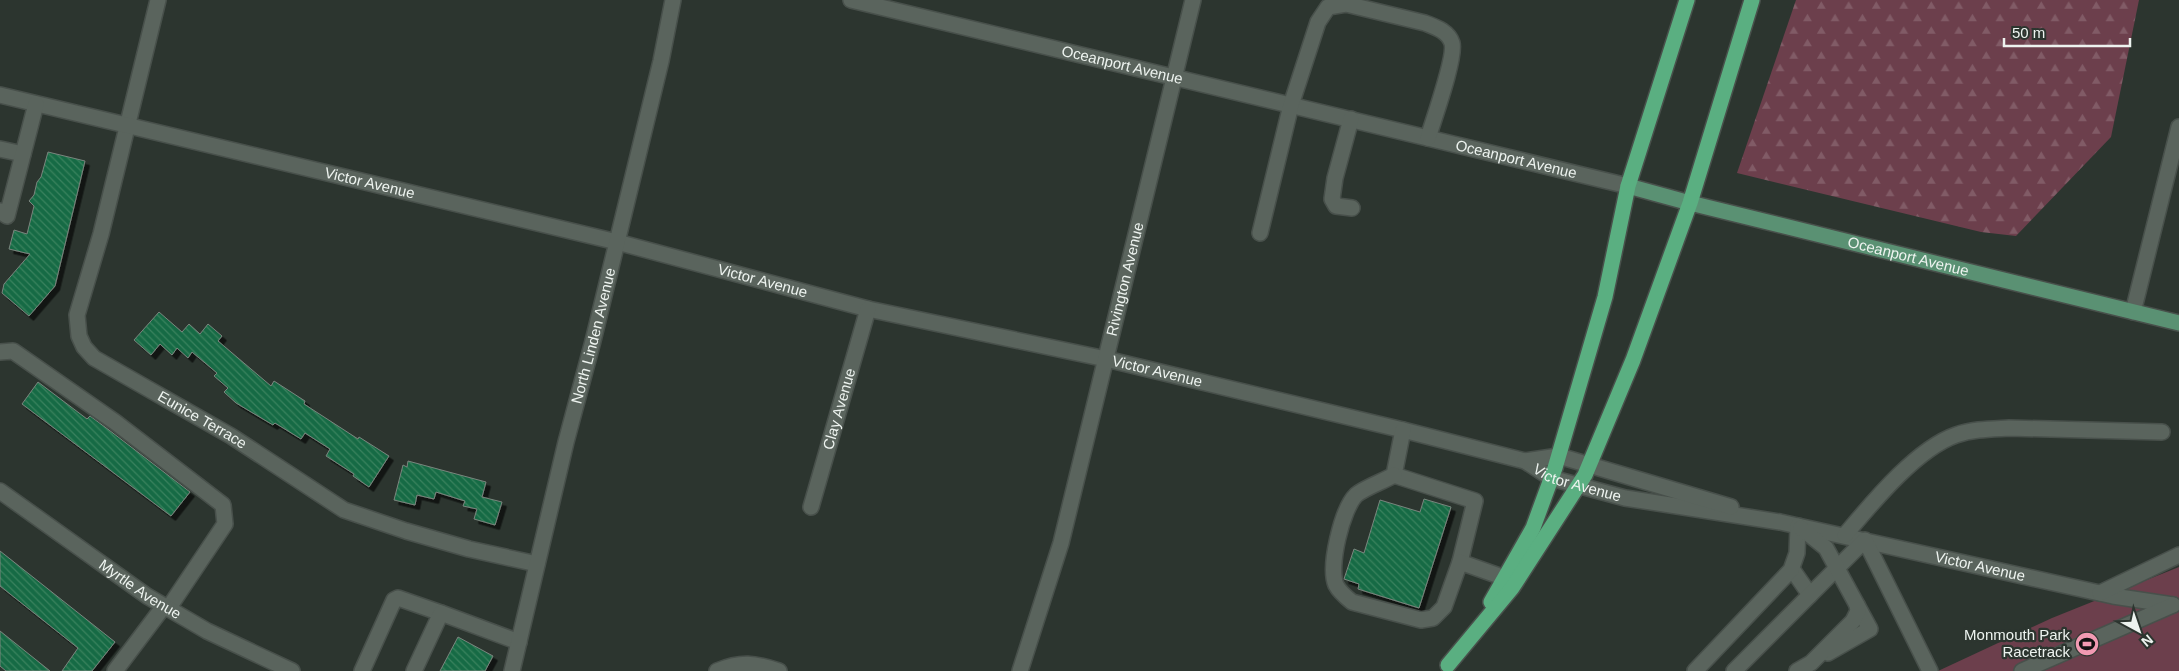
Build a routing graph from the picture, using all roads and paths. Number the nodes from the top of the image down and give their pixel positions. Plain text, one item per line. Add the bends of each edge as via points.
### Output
1 (158, 0) edge
2 (673, 0) edge
3 (850, 0) edge
4 (1194, 0) edge
5 (1687, 0) edge
6 (1752, 0) edge
7 (1175, 77) junction
8 (0, 95) edge
9 (36, 104) junction
10 (1291, 105) junction
11 (1351, 119) junction
12 (128, 126) junction
13 (2179, 126) edge
14 (1428, 138) junction
15 (0, 150) edge
16 (23, 154) junction
17 (1628, 186) junction
18 (1690, 203) junction
19 (1352, 208) dead end
20 (0, 211) edge
21 (1260, 233) dead end
22 (616, 242) junction
23 (868, 309) junction
24 (2133, 312) junction
25 (2179, 323) edge
26 (0, 352) edge
27 (1106, 359) junction
28 (1403, 430) junction
29 (2162, 432) dead end
30 (1559, 456) junction
31 (1525, 461) junction
32 (1589, 465) junction
33 (1394, 475) junction
34 (1551, 478) junction
35 (1578, 485) junction
36 (0, 490) edge
37 (812, 507) dead end
38 (1780, 522) junction
39 (1798, 526) junction
40 (1845, 535) junction
41 (1865, 540) junction
42 (1850, 555) junction
43 (2179, 555) edge
44 (1460, 562) junction
45 (1876, 563) junction
46 (537, 564) junction
47 (1838, 567) junction
48 (1792, 569) junction
49 (1505, 578) junction
50 (2100, 593) junction
51 (1810, 595) junction
52 (2176, 604) edge
53 (166, 608) junction
54 (441, 613) junction
55 (519, 642) junction
56 (1446, 668) edge
57 (115, 671) edge
58 (290, 671) edge
59 (362, 671) edge
60 (414, 671) edge
61 (512, 671) edge
62 (717, 671) edge
63 (779, 671) edge
64 (1020, 671) edge
65 (1695, 671) edge
66 (1734, 671) edge
67 (1797, 671) edge
68 (1930, 671) edge
69 (2022, 671) edge

1 - 12 street, Eunice Terrace
2 - 22 street, North Linden Avenue
3 - 7 street, Oceanport Avenue
4 - 7 street, Rivington Avenue
5 - 17 highway
6 - 18 highway
7 - 10 street, Oceanport Avenue
7 - 27 street, Rivington Avenue
8 - 9 street, Victor Avenue
9 - 12 street, Victor Avenue
9 - 16 street
10 - 11 street, Oceanport Avenue
10 - 14 street via 1318,22 1328,7 1346,4 1376,11 1436,27 1452,42 1451,60
10 - 21 street
11 - 14 street, Oceanport Avenue
11 - 19 street via 1332,199 1336,206
12 - 22 street, Victor Avenue
12 - 46 street, Eunice Terrace via 77,315 79,336 94,358 231,436 344,510 469,549
13 - 24 street
14 - 17 street, Oceanport Avenue
15 - 16 street
16 - 20 street via 7,216
17 - 18 main road, Oceanport Avenue
17 - 30 highway via 1605,297
18 - 24 main road, Oceanport Avenue
18 - 32 highway via 1633,360
22 - 23 street, Victor Avenue
22 - 46 street, North Linden Avenue
23 - 27 street, Victor Avenue
23 - 37 street, Clay Avenue
24 - 25 main road, Oceanport Avenue
26 - 53 street via 13,351 115,422 223,505 225,524
27 - 28 street, Victor Avenue
27 - 64 street, Rivington Avenue via 1061,544
28 - 31 street, Victor Avenue
28 - 33 street
29 - 40 street via 2009,428 1956,435 1929,449 1873,502
30 - 31 street, Victor Avenue
30 - 32 street, Victor Avenue
30 - 34 highway
31 - 34 street, Victor Avenue
32 - 35 highway
32 - 38 street, Victor Avenue
33 - 44 street via 1475,501
33 - 44 street via 1356,496 1344,517 1333,565 1336,585 1352,602 1420,620 1433,618 1444,607
34 - 35 street, Victor Avenue
34 - 49 highway via 1533,528
35 - 38 street, Victor Avenue via 1625,498
35 - 56 highway via 1512,588
36 - 53 street, Myrtle Avenue
38 - 39 street, Victor Avenue
39 - 40 street, Victor Avenue
39 - 47 street via 1826,548
39 - 48 street
40 - 41 street, Victor Avenue
41 - 42 street
41 - 45 street
41 - 50 street, Victor Avenue
42 - 45 street
42 - 47 street
43 - 50 street
44 - 49 street
45 - 68 street
46 - 55 street, North Linden Avenue
47 - 51 street
47 - 67 street via 1858,611 1853,621 1811,663
48 - 51 street
48 - 65 street
49 - 56 highway
50 - 52 street, Victor Avenue
51 - 66 street
52 - 69 street
53 - 57 street
53 - 58 street, Myrtle Avenue
54 - 55 street
54 - 59 street via 398,598 394,600
54 - 60 street
55 - 61 street, North Linden Avenue
62 - 63 street via 735,664 762,665

